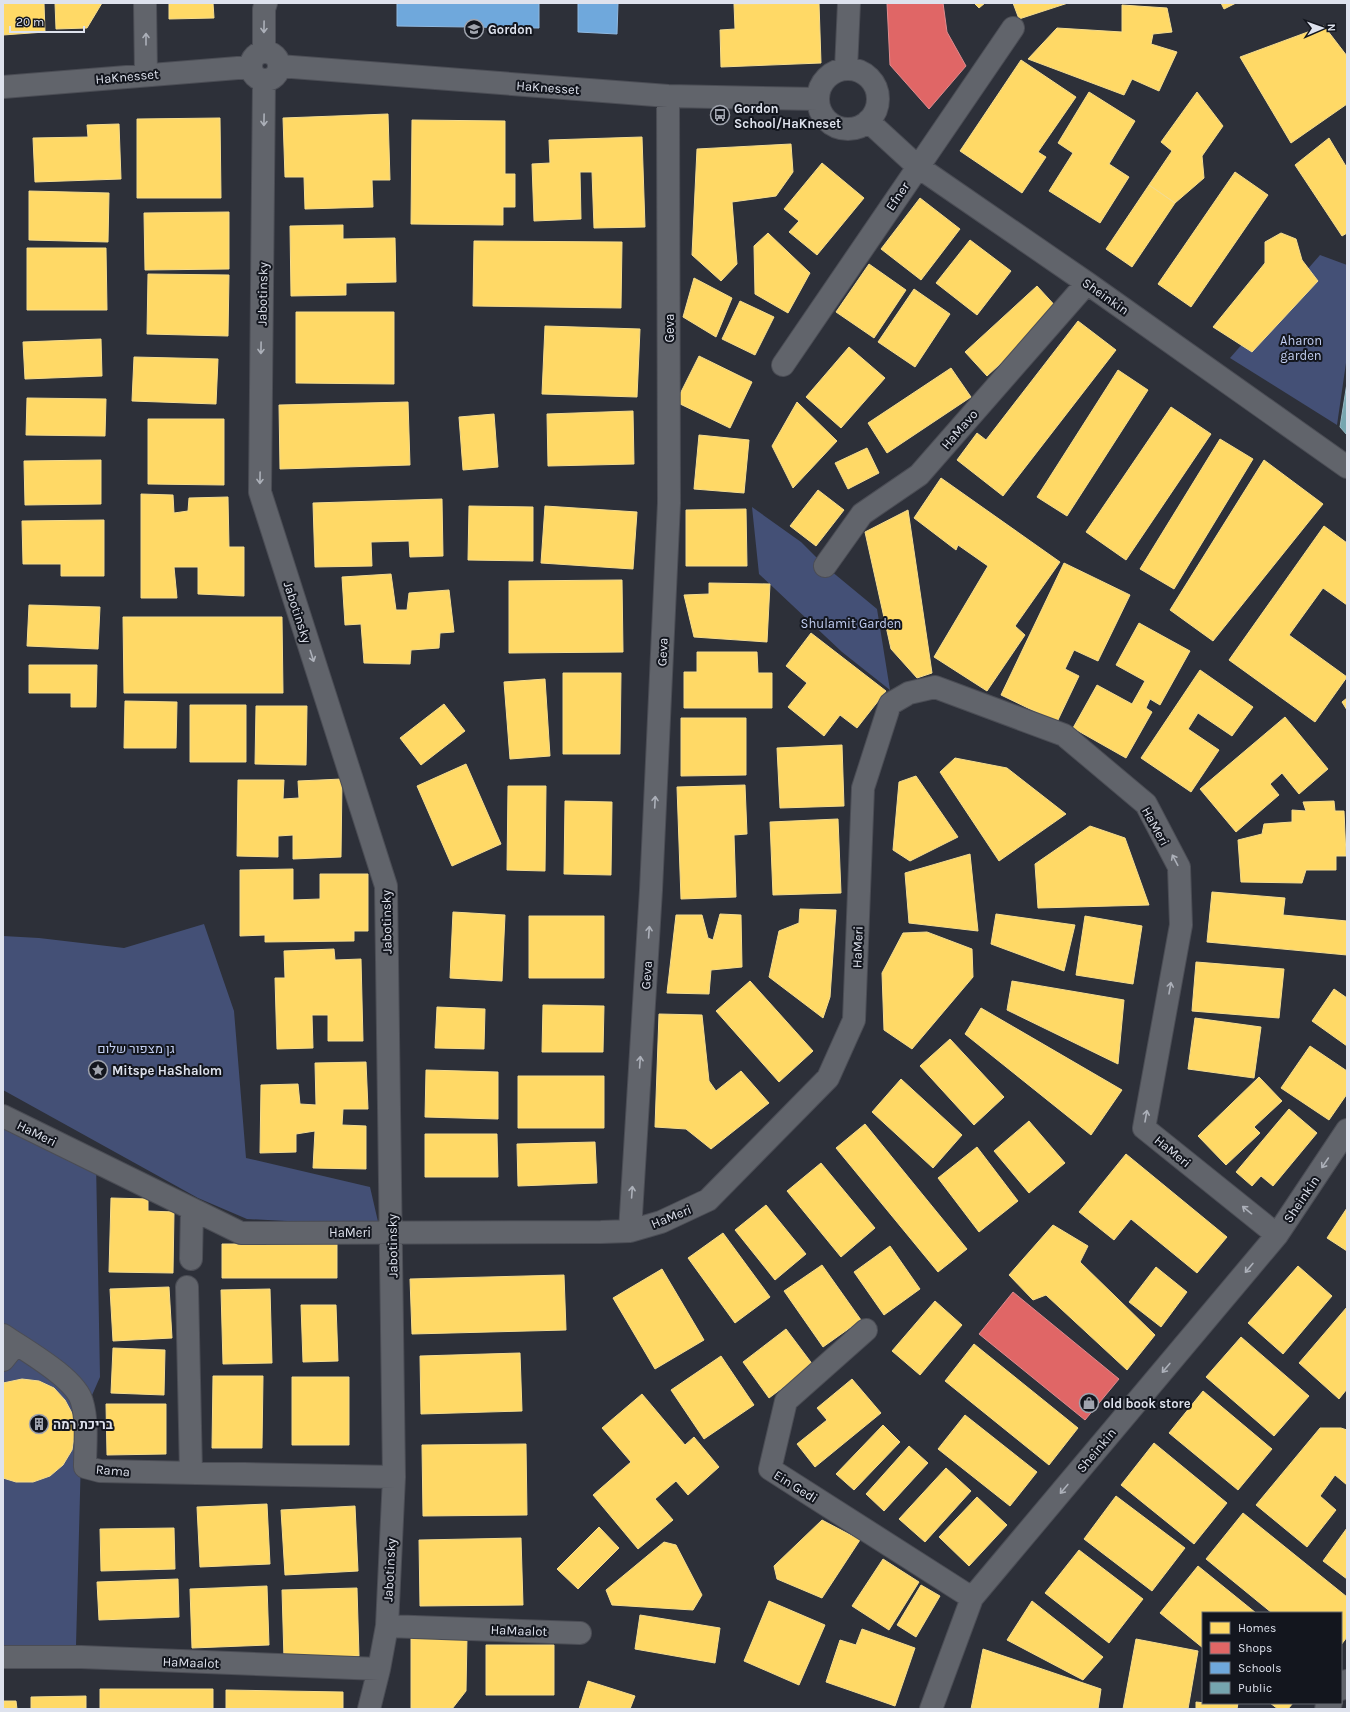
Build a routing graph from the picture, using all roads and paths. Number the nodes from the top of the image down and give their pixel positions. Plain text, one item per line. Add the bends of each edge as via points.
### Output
1 (145, 3) edge
2 (266, 3) edge
3 (849, 3) edge
4 (1012, 28) dead end
5 (264, 66) junction
6 (846, 69) junction
7 (146, 75) junction
8 (3, 87) edge
9 (668, 96) junction
10 (818, 99) junction
11 (868, 121) junction
12 (918, 166) junction
13 (1088, 283) junction
14 (783, 365) dead end
15 (1347, 467) edge
16 (825, 566) dead end
17 (3, 1116) edge
18 (1347, 1130) edge
19 (192, 1209) junction
20 (630, 1230) junction
21 (392, 1232) junction
22 (1277, 1235) junction
23 (191, 1259) dead end
24 (187, 1287) dead end
25 (866, 1330) dead end
26 (7, 1346) edge
27 (191, 1473) junction
28 (394, 1477) junction
29 (972, 1598) junction
30 (386, 1626) junction
31 (580, 1633) dead end
32 (3, 1657) edge
33 (379, 1669) junction
34 (368, 1709) edge
35 (931, 1709) edge

7 -> 1 street
2 -> 5 street, Jabotinsky
3 - 6 street
4 - 12 street, Efner
5 - 7 street, HaKnesset
5 - 9 street, HaKnesset
5 -> 21 street, Jabotinsky via 260,492 386,886
6 - 10 street via 828,76 822,84
6 - 11 street via 859,71 868,77 877,91 878,102 875,112
7 - 8 street, HaKnesset
9 - 10 street, HaKnesset
20 -> 9 street, Geva via 651,890 669,503
10 - 11 street via 819,109 834,126 844,129 855,128
11 - 12 street, Sheinkin
12 - 13 street, Sheinkin
12 - 14 street, Efner
13 - 15 street, Sheinkin
13 - 16 street, HaMavo via 919,475 862,514
17 - 19 street, HaMeri
18 -> 22 street, Sheinkin
19 - 21 street, HaMeri via 241,1233
19 - 23 street
20 - 21 street, HaMeri
22 -> 20 street, HaMeri via 1144,1128 1181,925 1179,867 1146,804 1064,735 935,688 910,693 890,704 863,788 854,1020 828,1078 708,1200 661,1222
21 - 28 street, Jabotinsky
22 -> 29 street, Sheinkin
24 - 27 street
25 - 29 street, Ein Gedi via 786,1401 770,1470
26 - 27 street, Rama via 62,1376 82,1400 86,1423 85,1467 100,1471
27 - 28 street, Rama
28 - 30 street, Jabotinsky
29 - 35 street, Sheinkin
30 - 31 street, HaMaalot
30 - 33 street, Jabotinsky
32 - 33 street, HaMaalot via 81,1657
33 - 34 street, Jabotinsky

